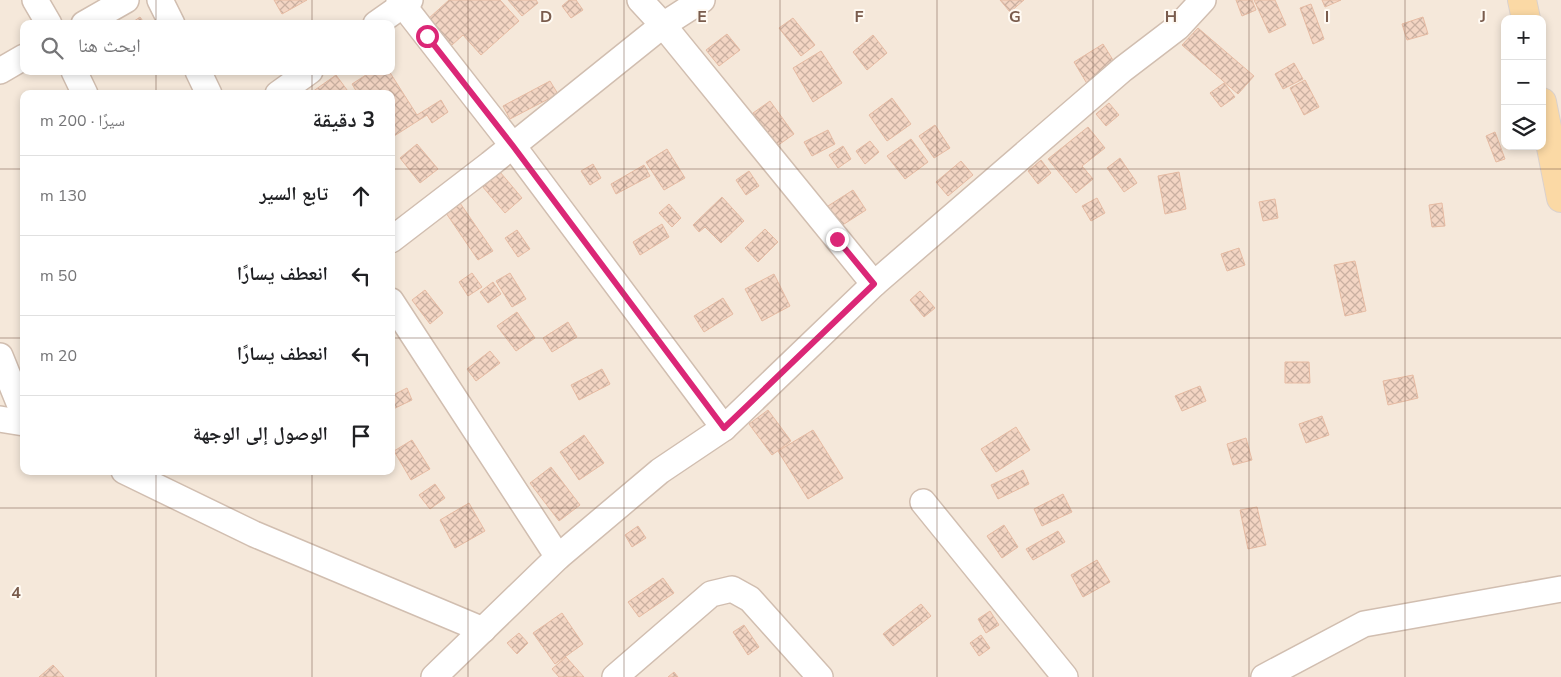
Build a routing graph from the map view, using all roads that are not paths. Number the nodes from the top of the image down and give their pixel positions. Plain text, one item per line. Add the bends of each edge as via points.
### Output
1 (35, 0) edge
2 (126, 0) edge
3 (160, 0) edge
4 (640, 0) edge
5 (702, 0) edge
6 (1203, 0) edge
7 (1522, 0) edge
8 (404, 2) edge
9 (1525, 15) edge
10 (47, 20) edge
11 (91, 20) edge
12 (170, 20) edge
13 (381, 20) edge
14 (663, 25) junction
15 (20, 59) edge
16 (0, 71) edge
17 (76, 75) edge
18 (200, 75) edge
19 (304, 75) edge
20 (83, 90) edge
21 (208, 90) edge
22 (284, 90) edge
23 (1543, 105) edge
24 (513, 146) junction
25 (1561, 198) edge
26 (395, 237) edge
27 (874, 284) junction
28 (395, 307) edge
29 (0, 356) edge
30 (20, 405) edge
31 (0, 419) edge
32 (20, 423) edge
33 (724, 428) junction
34 (132, 475) edge
35 (923, 502) dead end
36 (558, 557) junction
37 (1561, 589) edge
38 (483, 630) junction
39 (434, 677) edge
40 (615, 677) edge
41 (820, 677) edge
42 (1065, 677) edge
43 (1264, 677) edge

1 - 10 street
2 - 11 street
3 - 12 street
4 - 14 street
5 - 14 street
6 - 27 street via 1178,27 1123,69
7 - 9 main road
8 - 13 street
8 - 24 street
14 - 24 street
14 - 27 street
15 - 16 street
17 - 20 street
18 - 21 street
19 - 22 street
23 - 25 main road
24 - 26 street
24 - 33 street
27 - 33 street
28 - 36 street
29 - 30 street
31 - 32 street
33 - 36 street via 660,471
34 - 38 street via 254,534
35 - 42 street
36 - 38 street
37 - 43 street via 1364,624
38 - 39 street
40 - 41 street via 711,594 732,589 750,599

